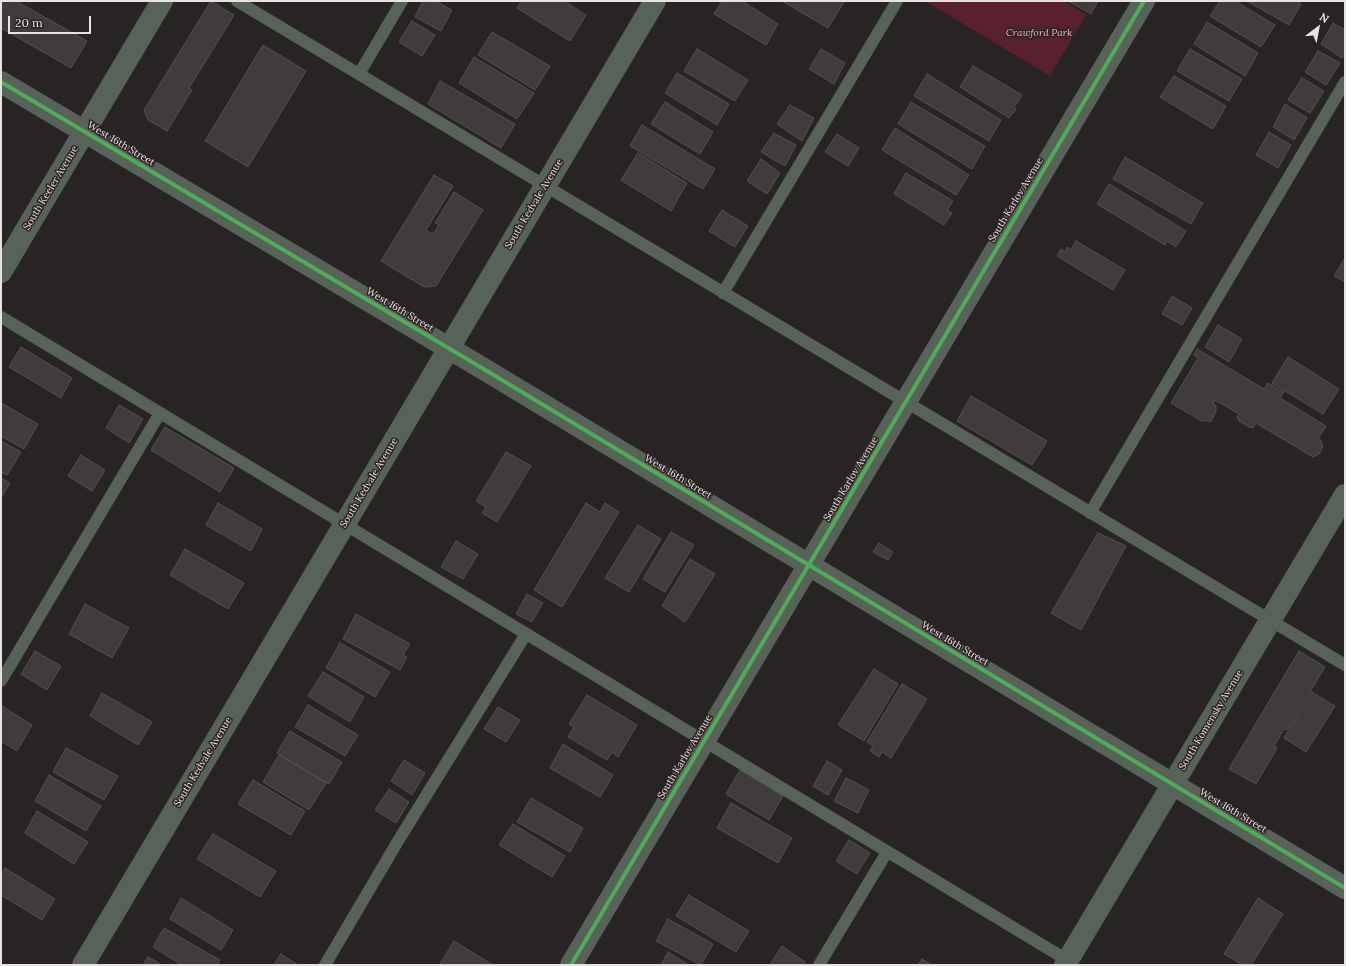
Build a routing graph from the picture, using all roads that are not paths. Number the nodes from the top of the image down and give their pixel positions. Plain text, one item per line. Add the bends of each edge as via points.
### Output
1 (162, 1) edge
2 (237, 1) edge
3 (402, 1) edge
4 (655, 1) edge
5 (897, 1) edge
6 (1144, 1) edge
7 (359, 74) junction
8 (1, 82) edge
9 (1345, 82) edge
10 (84, 132) junction
11 (545, 186) junction
12 (1, 272) edge
13 (723, 293) junction
14 (1, 317) edge
15 (449, 348) junction
16 (906, 402) junction
17 (160, 413) junction
18 (1345, 495) edge
19 (1090, 513) junction
20 (344, 524) junction
21 (809, 565) junction
22 (1270, 620) junction
23 (526, 634) junction
24 (1345, 665) edge
25 (1, 681) edge
26 (704, 740) junction
27 (1173, 784) junction
28 (887, 852) junction
29 (1345, 888) edge
30 (1069, 964) edge
31 (83, 965) edge
32 (325, 965) edge
33 (571, 965) edge
34 (820, 965) edge

1 - 10 street, South Keeler Avenue
2 - 7 lane
3 - 7 lane
4 - 11 street, South Kedvale Avenue
5 - 13 lane
6 - 16 street, South Karlov Avenue
7 - 11 lane
8 - 10 street, West 16th Street
9 - 19 lane
10 - 12 street, South Keeler Avenue
10 - 15 street, West 16th Street
11 - 13 lane
11 - 15 street, South Kedvale Avenue
13 - 16 lane
14 - 17 lane
15 - 20 street, South Kedvale Avenue
15 - 21 street, West 16th Street
16 - 19 lane
16 - 21 street, South Karlov Avenue
17 - 20 lane
17 - 25 lane
18 - 22 street, South Komensky Avenue
19 - 22 lane
20 - 23 lane
20 - 31 street, South Kedvale Avenue
21 - 26 street, South Karlov Avenue
21 - 27 street, West 16th Street
22 - 24 lane
22 - 27 street, South Komensky Avenue
23 - 26 lane
23 - 32 lane
26 - 28 lane
26 - 33 street, South Karlov Avenue
27 - 29 street, West 16th Street
27 - 30 street, South Komensky Avenue
28 - 30 lane
28 - 34 lane

